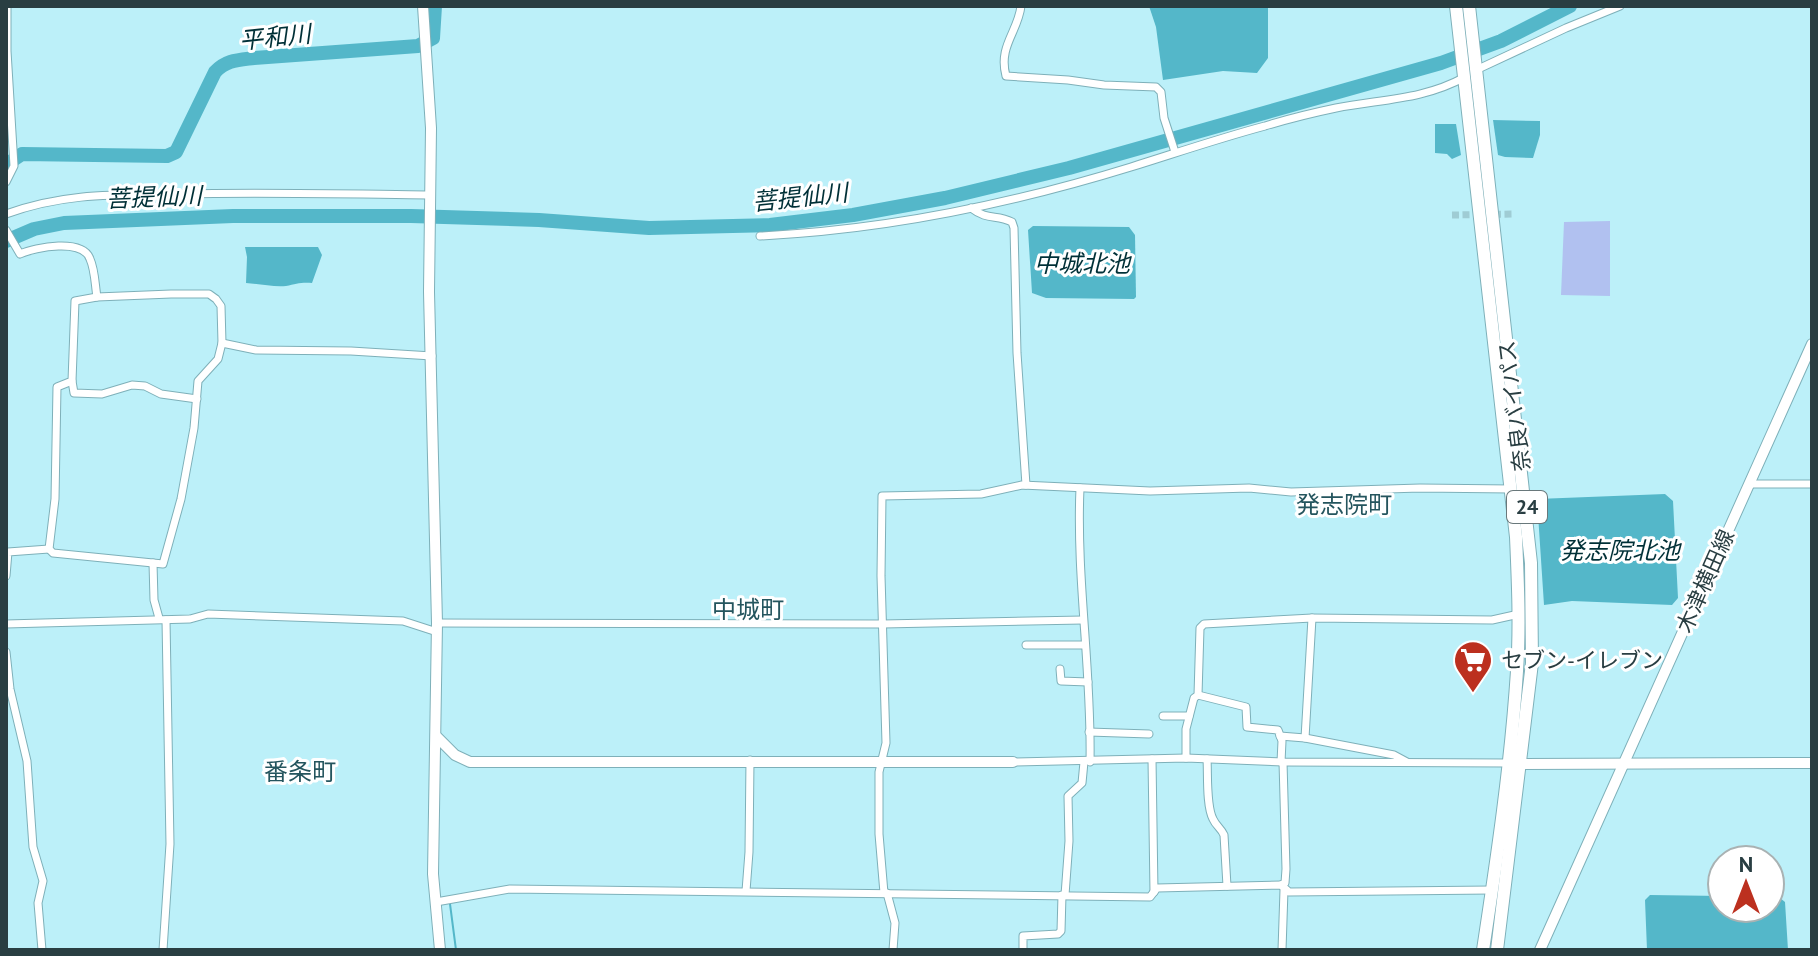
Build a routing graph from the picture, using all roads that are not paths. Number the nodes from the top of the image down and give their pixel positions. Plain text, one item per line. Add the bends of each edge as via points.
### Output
1 (7, 6) edge
2 (423, 6) edge
3 (1021, 6) edge
4 (1456, 6) edge
5 (1469, 6) edge
6 (1620, 6) edge
7 (1466, 30) junction
8 (1469, 71) junction
9 (1174, 151) junction
10 (6, 182) edge
11 (430, 196) junction
12 (971, 208) junction
13 (6, 214) edge
14 (6, 230) edge
15 (760, 236) dead end
16 (97, 297) junction
17 (222, 343) junction
18 (1812, 344) edge
19 (432, 356) junction
20 (72, 381) junction
21 (197, 399) junction
22 (1749, 484) junction
23 (1812, 484) edge
24 (1026, 485) junction
25 (1080, 488) junction
26 (1511, 489) junction
27 (49, 549) junction
28 (153, 563) junction
29 (6, 576) edge
30 (1519, 614) junction
31 (1312, 618) junction
32 (163, 619) junction
33 (1083, 620) junction
34 (6, 624) edge
35 (883, 624) junction
36 (437, 628) junction
37 (1026, 645) dead end
38 (1084, 645) junction
39 (6, 652) edge
40 (1060, 669) dead end
41 (1088, 682) junction
42 (1198, 695) junction
43 (1163, 716) dead end
44 (1189, 716) junction
45 (1089, 732) junction
46 (1149, 734) dead end
47 (436, 736) junction
48 (1280, 736) junction
49 (1305, 738) junction
50 (1186, 758) junction
51 (1152, 759) junction
52 (1207, 759) junction
53 (750, 760) junction
54 (882, 760) junction
55 (1013, 762) joint
56 (1087, 762) junction
57 (1282, 762) junction
58 (1408, 763) junction
59 (1507, 763) junction
60 (1624, 763) junction
61 (1812, 763) edge
62 (1521, 764) junction
63 (1227, 886) junction
64 (1283, 888) junction
65 (1492, 890) junction
66 (746, 891) junction
67 (1154, 892) junction
68 (886, 893) junction
69 (1064, 895) junction
70 (436, 902) junction
71 (42, 950) edge
72 (163, 950) edge
73 (440, 950) edge
74 (893, 950) edge
75 (1023, 950) edge
76 (1282, 950) edge
77 (1483, 950) edge
78 (1497, 950) edge
79 (1540, 950) edge

1 - 10 street via 14,166
2 - 11 street
3 - 9 street via 1007,43 1006,76 1156,87
4 - 7 highway, 奈良バイパス / 24
5 - 7 highway, 奈良バイパス / 24
6 - 8 street
7 - 8 highway, 奈良バイパス / 24
8 - 9 street via 1447,86 1406,99 1334,108
8 - 26 highway, 奈良バイパス / 24
8 - 62 highway, 奈良バイパス / 24 via 1530,541 1532,663
9 - 12 street
11 - 13 street via 81,196 38,202
11 - 19 street
12 - 15 street via 849,230
12 - 24 street via 984,217 1012,222 1014,228
14 - 16 street via 20,254 48,245 84,250 90,256
16 - 17 street via 209,294 221,306
16 - 20 street via 75,301
17 - 19 street via 256,350
17 - 21 street via 218,359 198,381
18 - 22 street, 木津横田線
19 - 36 street
20 - 21 street via 74,393 102,394 132,385
20 - 27 street via 57,387
21 - 28 street via 172,536 163,564
22 - 23 street
22 - 60 street, 木津横田線
24 - 25 street
24 - 35 street via 981,494 882,496
25 - 26 street
25 - 33 street
26 - 30 highway, 奈良バイパス / 24
27 - 28 street
27 - 29 street via 8,552
28 - 32 street via 154,600
30 - 31 street via 1492,620
30 - 59 highway, 奈良バイパス / 24
31 - 42 street via 1204,624
31 - 49 street
32 - 34 street
32 - 36 street via 208,614 389,620
32 - 72 street via 170,844
33 - 35 street
33 - 38 street
35 - 36 street
35 - 54 street
36 - 47 street
37 - 38 street
38 - 41 street
39 - 71 street via 27,761 33,847 43,881 38,903
40 - 41 street via 1061,681
41 - 45 street
42 - 44 street
42 - 48 street via 1246,707 1247,727 1278,730
43 - 44 street
44 - 50 street
45 - 46 street
45 - 56 street
47 - 53 street via 470,762
47 - 70 street
48 - 49 street
48 - 57 street
49 - 58 street via 1394,755
50 - 51 street
50 - 52 street
51 - 56 street
51 - 67 street
52 - 57 street
52 - 63 street via 1213,820 1224,835
53 - 54 street
53 - 66 street
54 - 55 street
54 - 68 street via 879,834
55 - 56 street
56 - 69 street via 1082,783 1068,796
57 - 58 street
57 - 64 street
58 - 59 street
59 - 62 street
59 - 65 highway, 奈良バイパス / 24
60 - 61 street
60 - 62 street
60 - 79 street, 木津横田線
62 - 78 highway, 奈良バイパス / 24
63 - 64 street
63 - 67 street
64 - 65 street
64 - 76 street
65 - 77 highway, 奈良バイパス / 24
66 - 68 street
66 - 70 street via 510,889
67 - 69 street via 1150,897
68 - 69 street
68 - 74 street via 895,923
69 - 75 street via 1061,931 1023,936
70 - 73 street

